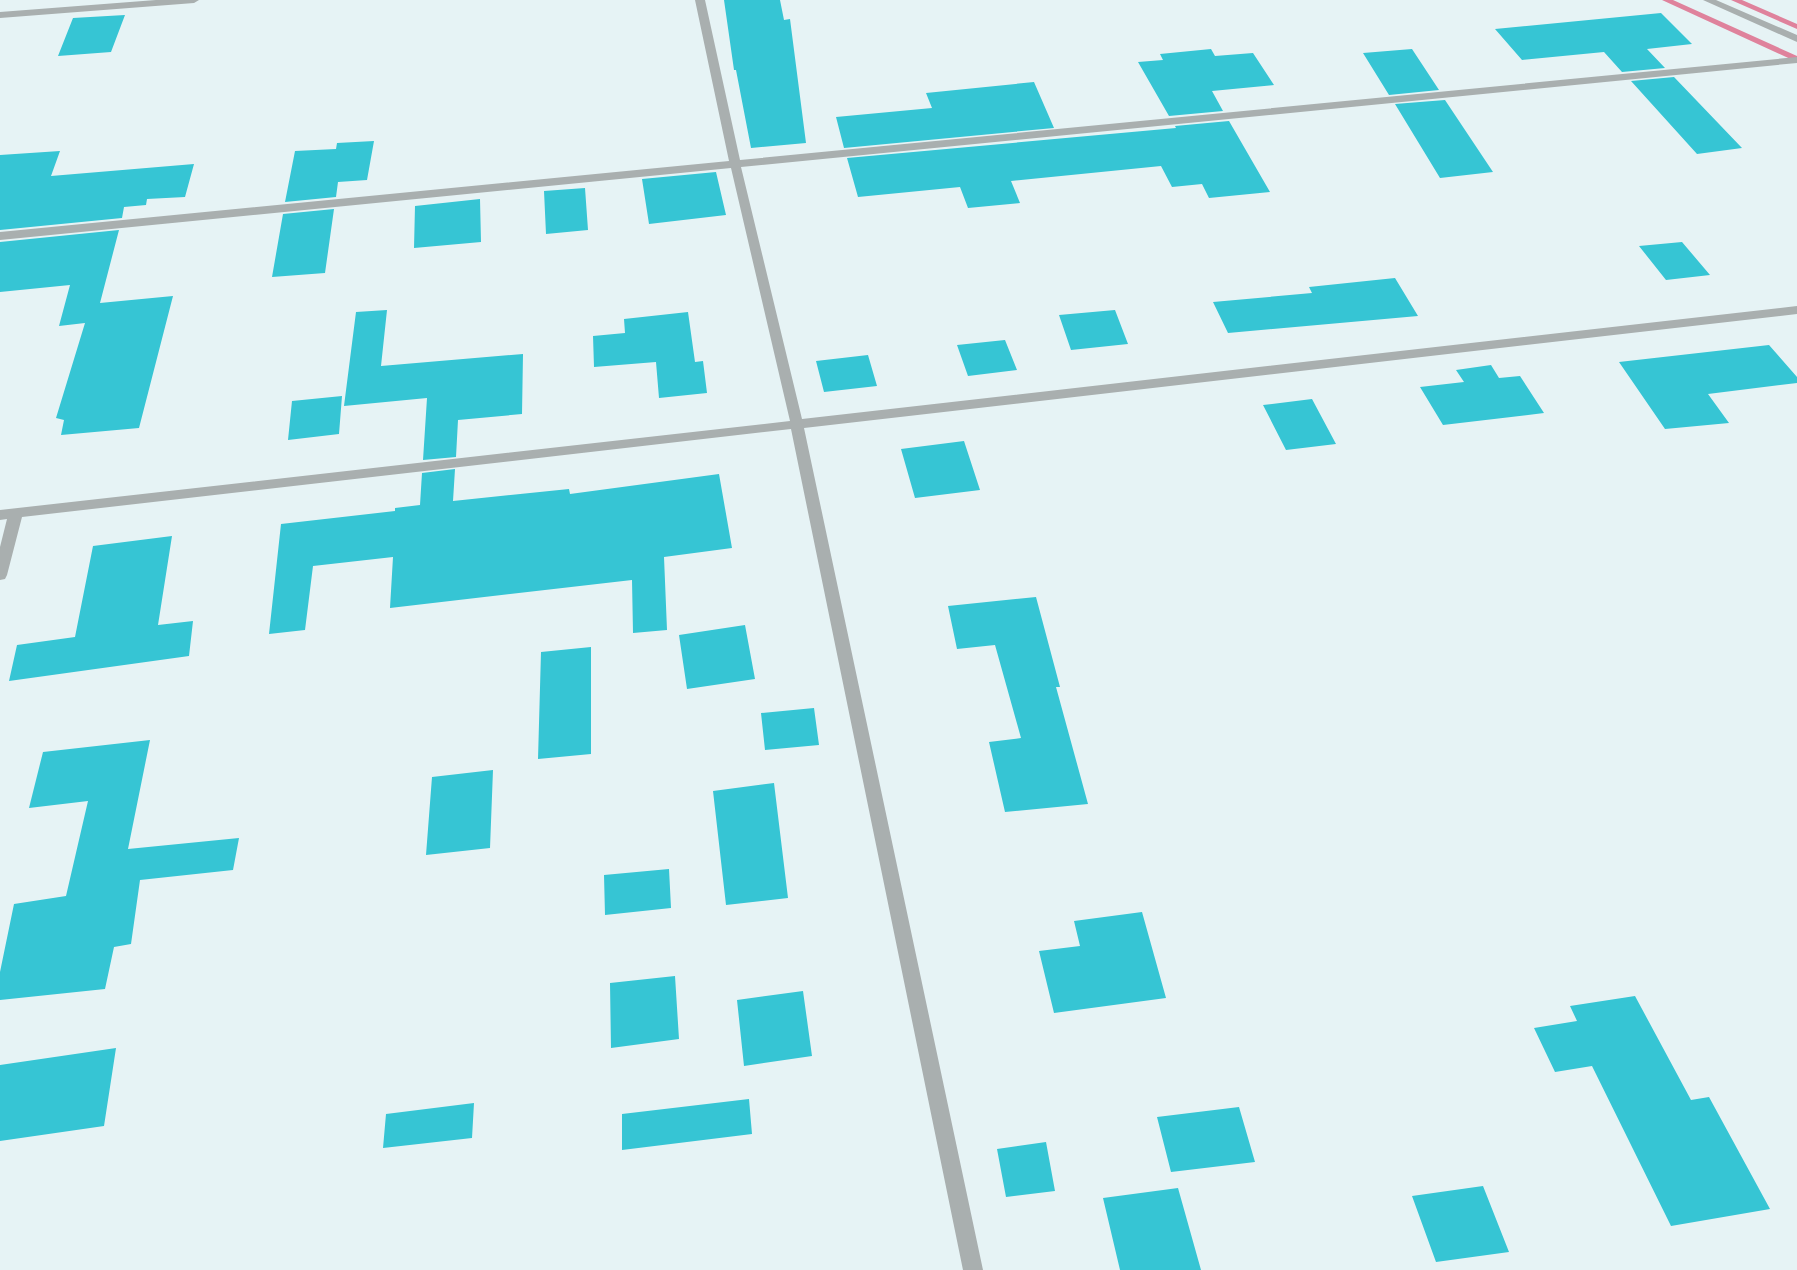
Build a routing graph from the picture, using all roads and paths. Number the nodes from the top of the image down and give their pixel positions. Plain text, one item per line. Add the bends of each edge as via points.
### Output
1 (194, 0) edge
2 (700, 0) edge
3 (1708, 0) edge
4 (0, 14) edge
5 (1797, 39) edge
6 (1797, 60) edge
7 (736, 163) junction
8 (0, 236) edge
9 (1797, 310) edge
10 (797, 424) junction
11 (16, 513) junction
12 (0, 515) edge
13 (0, 575) edge
14 (973, 1270) edge

1 - 4 street
2 - 7 street
3 - 5 street
6 - 7 street
7 - 8 street
7 - 10 street
9 - 10 street
10 - 11 street
10 - 14 street
11 - 12 street
11 - 13 street

